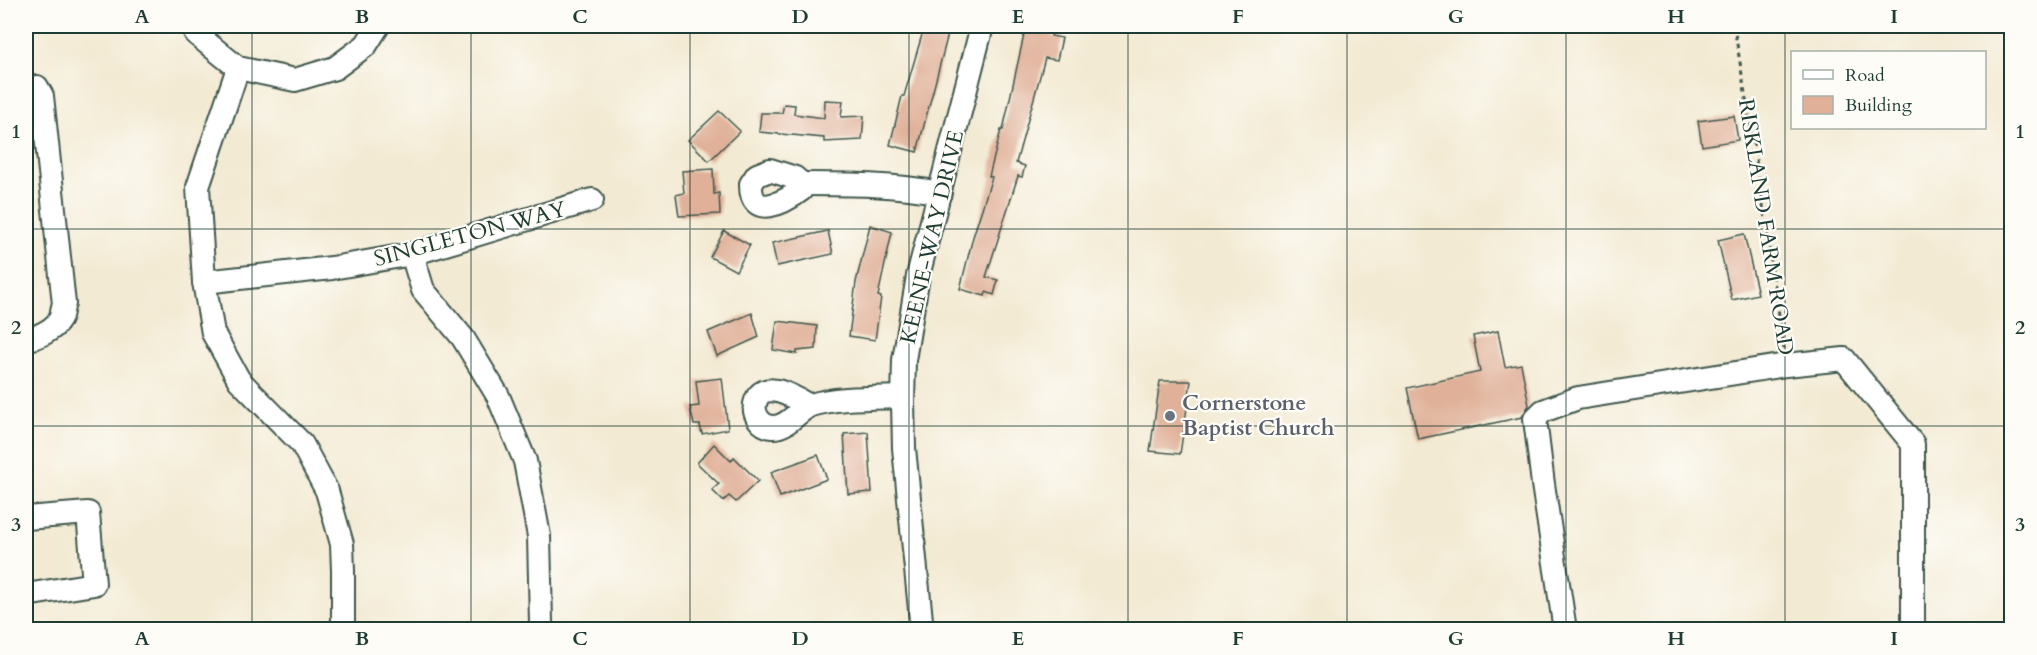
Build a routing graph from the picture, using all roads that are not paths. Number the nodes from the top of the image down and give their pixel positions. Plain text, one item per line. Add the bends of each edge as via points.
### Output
1 (192, 26) edge
2 (378, 26) edge
3 (982, 26) edge
4 (238, 68) junction
5 (26, 89) edge
6 (802, 184) dead end
7 (940, 193) junction
8 (592, 200) dead end
9 (412, 254) junction
10 (204, 282) junction
11 (26, 339) edge
12 (903, 397) junction
13 (809, 406) dead end
14 (26, 518) edge
15 (26, 595) edge
16 (541, 623) dead end
17 (343, 630) edge
18 (922, 630) edge
19 (1565, 630) edge
20 (1913, 630) edge

1 - 4 street via 196,34
2 - 4 street via 366,45 335,68 295,80
3 - 7 street, KEENE-WAY DRIVE
4 - 10 street via 198,187
5 - 11 street via 37,87 42,96 64,304 60,319 50,329
6 - 7 street via 858,184
7 - 12 street, KEENE-WAY DRIVE via 912,306
8 - 9 street, SINGLETON WAY
9 - 10 street, SINGLETON WAY via 332,268
9 - 16 street via 423,290 463,338 498,396 525,461 539,536
10 - 17 street via 213,333 239,380 302,444 327,491 342,544
12 - 13 street via 827,401
12 - 18 street, KEENE-WAY DRIVE
14 - 15 street via 88,513 94,584
19 - 20 street, RISKLAND FARM ROAD via 1535,419 1543,411 1578,398 1844,359 1913,444

